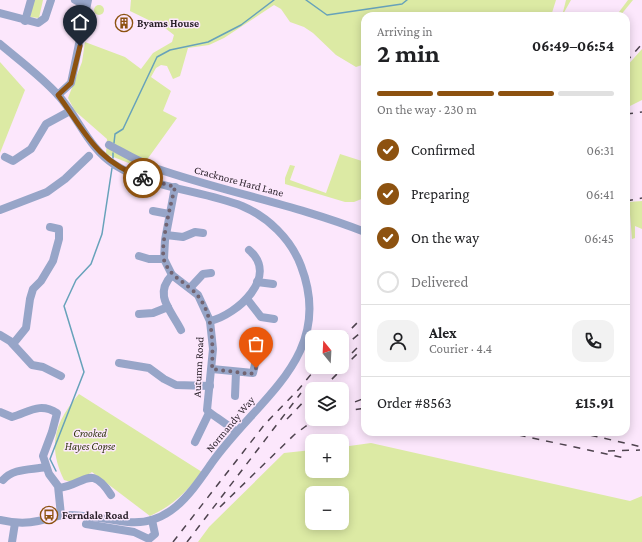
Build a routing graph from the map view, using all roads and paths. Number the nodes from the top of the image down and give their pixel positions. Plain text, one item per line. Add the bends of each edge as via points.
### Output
1 (31, 0) edge
2 (51, 0) edge
3 (75, 0) edge
4 (88, 0) edge
5 (86, 9) junction
6 (0, 13) edge
7 (25, 21) junction
8 (0, 44) edge
9 (58, 95) junction
10 (70, 111) junction
11 (108, 145) dead end
12 (89, 156) dead end
13 (5, 157) dead end
14 (175, 187) junction
15 (0, 210) edge
16 (153, 211) dead end
17 (169, 214) junction
18 (50, 227) dead end
19 (361, 231) edge
20 (203, 233) dead end
21 (166, 235) junction
22 (249, 250) dead end
23 (140, 256) dead end
24 (164, 259) junction
25 (211, 274) dead end
26 (172, 275) junction
27 (257, 282) junction
28 (273, 284) dead end
29 (190, 288) junction
30 (247, 299) junction
31 (168, 307) junction
32 (139, 314) dead end
33 (274, 320) dead end
34 (210, 321) junction
35 (181, 330) dead end
36 (0, 335) edge
37 (13, 344) junction
38 (258, 351) dead end
39 (119, 363) dead end
40 (212, 369) junction
41 (236, 372) junction
42 (61, 376) dead end
43 (210, 386) junction
44 (235, 396) dead end
45 (0, 412) edge
46 (209, 413) junction
47 (235, 431) junction
48 (195, 442) dead end
49 (46, 467) junction
50 (3, 480) dead end
51 (59, 488) junction
52 (110, 495) dead end
53 (62, 515) junction
54 (0, 520) edge
55 (152, 520) junction
56 (15, 523) junction
57 (86, 524) dead end
58 (149, 540) edge
59 (12, 542) edge

1 - 7 street
2 - 7 street via 46,18 42,22
3 - 5 street via 81,2
4 - 5 street
5 - 9 street via 71,83
6 - 7 street
8 - 9 street, Normandy Way
9 - 10 street, Normandy Way
10 - 13 street via 46,124 26,154 13,160
10 - 14 street, Normandy Way via 90,142 109,161 137,176
11 - 19 street, Cracknore Hard Lane via 153,167
12 - 15 street via 47,192
14 - 17 street
14 - 47 street, Normandy Way via 233,203 268,222 295,253 308,290 310,319 297,358 277,386
16 - 17 street
17 - 21 street
18 - 37 street via 59,229 57,250 47,271 33,289 27,310 26,328
20 - 21 street via 195,232 183,238
21 - 24 street
22 - 27 street via 260,263
23 - 24 street
24 - 26 street, Autumn Road
25 - 29 street via 203,274
26 - 29 street, Autumn Road
26 - 31 street via 164,283 163,288
27 - 28 street
27 - 30 street
29 - 34 street, Autumn Road via 198,295
30 - 33 street via 261,317
30 - 34 street via 220,318
31 - 32 street via 153,313
31 - 35 street
34 - 40 street, Autumn Road
36 - 37 street
37 - 42 street via 32,365 43,367
38 - 41 street via 254,373
39 - 43 street via 149,368 176,385
40 - 41 street
40 - 43 street, Autumn Road
41 - 44 street
43 - 46 street, Autumn Road via 207,408
45 - 49 street via 12,417 41,407 57,413 44,449
46 - 47 street, Autumn Road
46 - 48 street
47 - 55 street, Normandy Way via 186,499 171,511
49 - 50 street via 11,473
49 - 51 street
51 - 52 street via 74,485 86,477 102,484
51 - 53 street
53 - 55 street, Normandy Way via 135,522
53 - 56 street, Normandy Way via 34,522
54 - 56 street, Normandy Way
55 - 58 street via 155,534
56 - 59 street
57 - 58 street via 134,532

